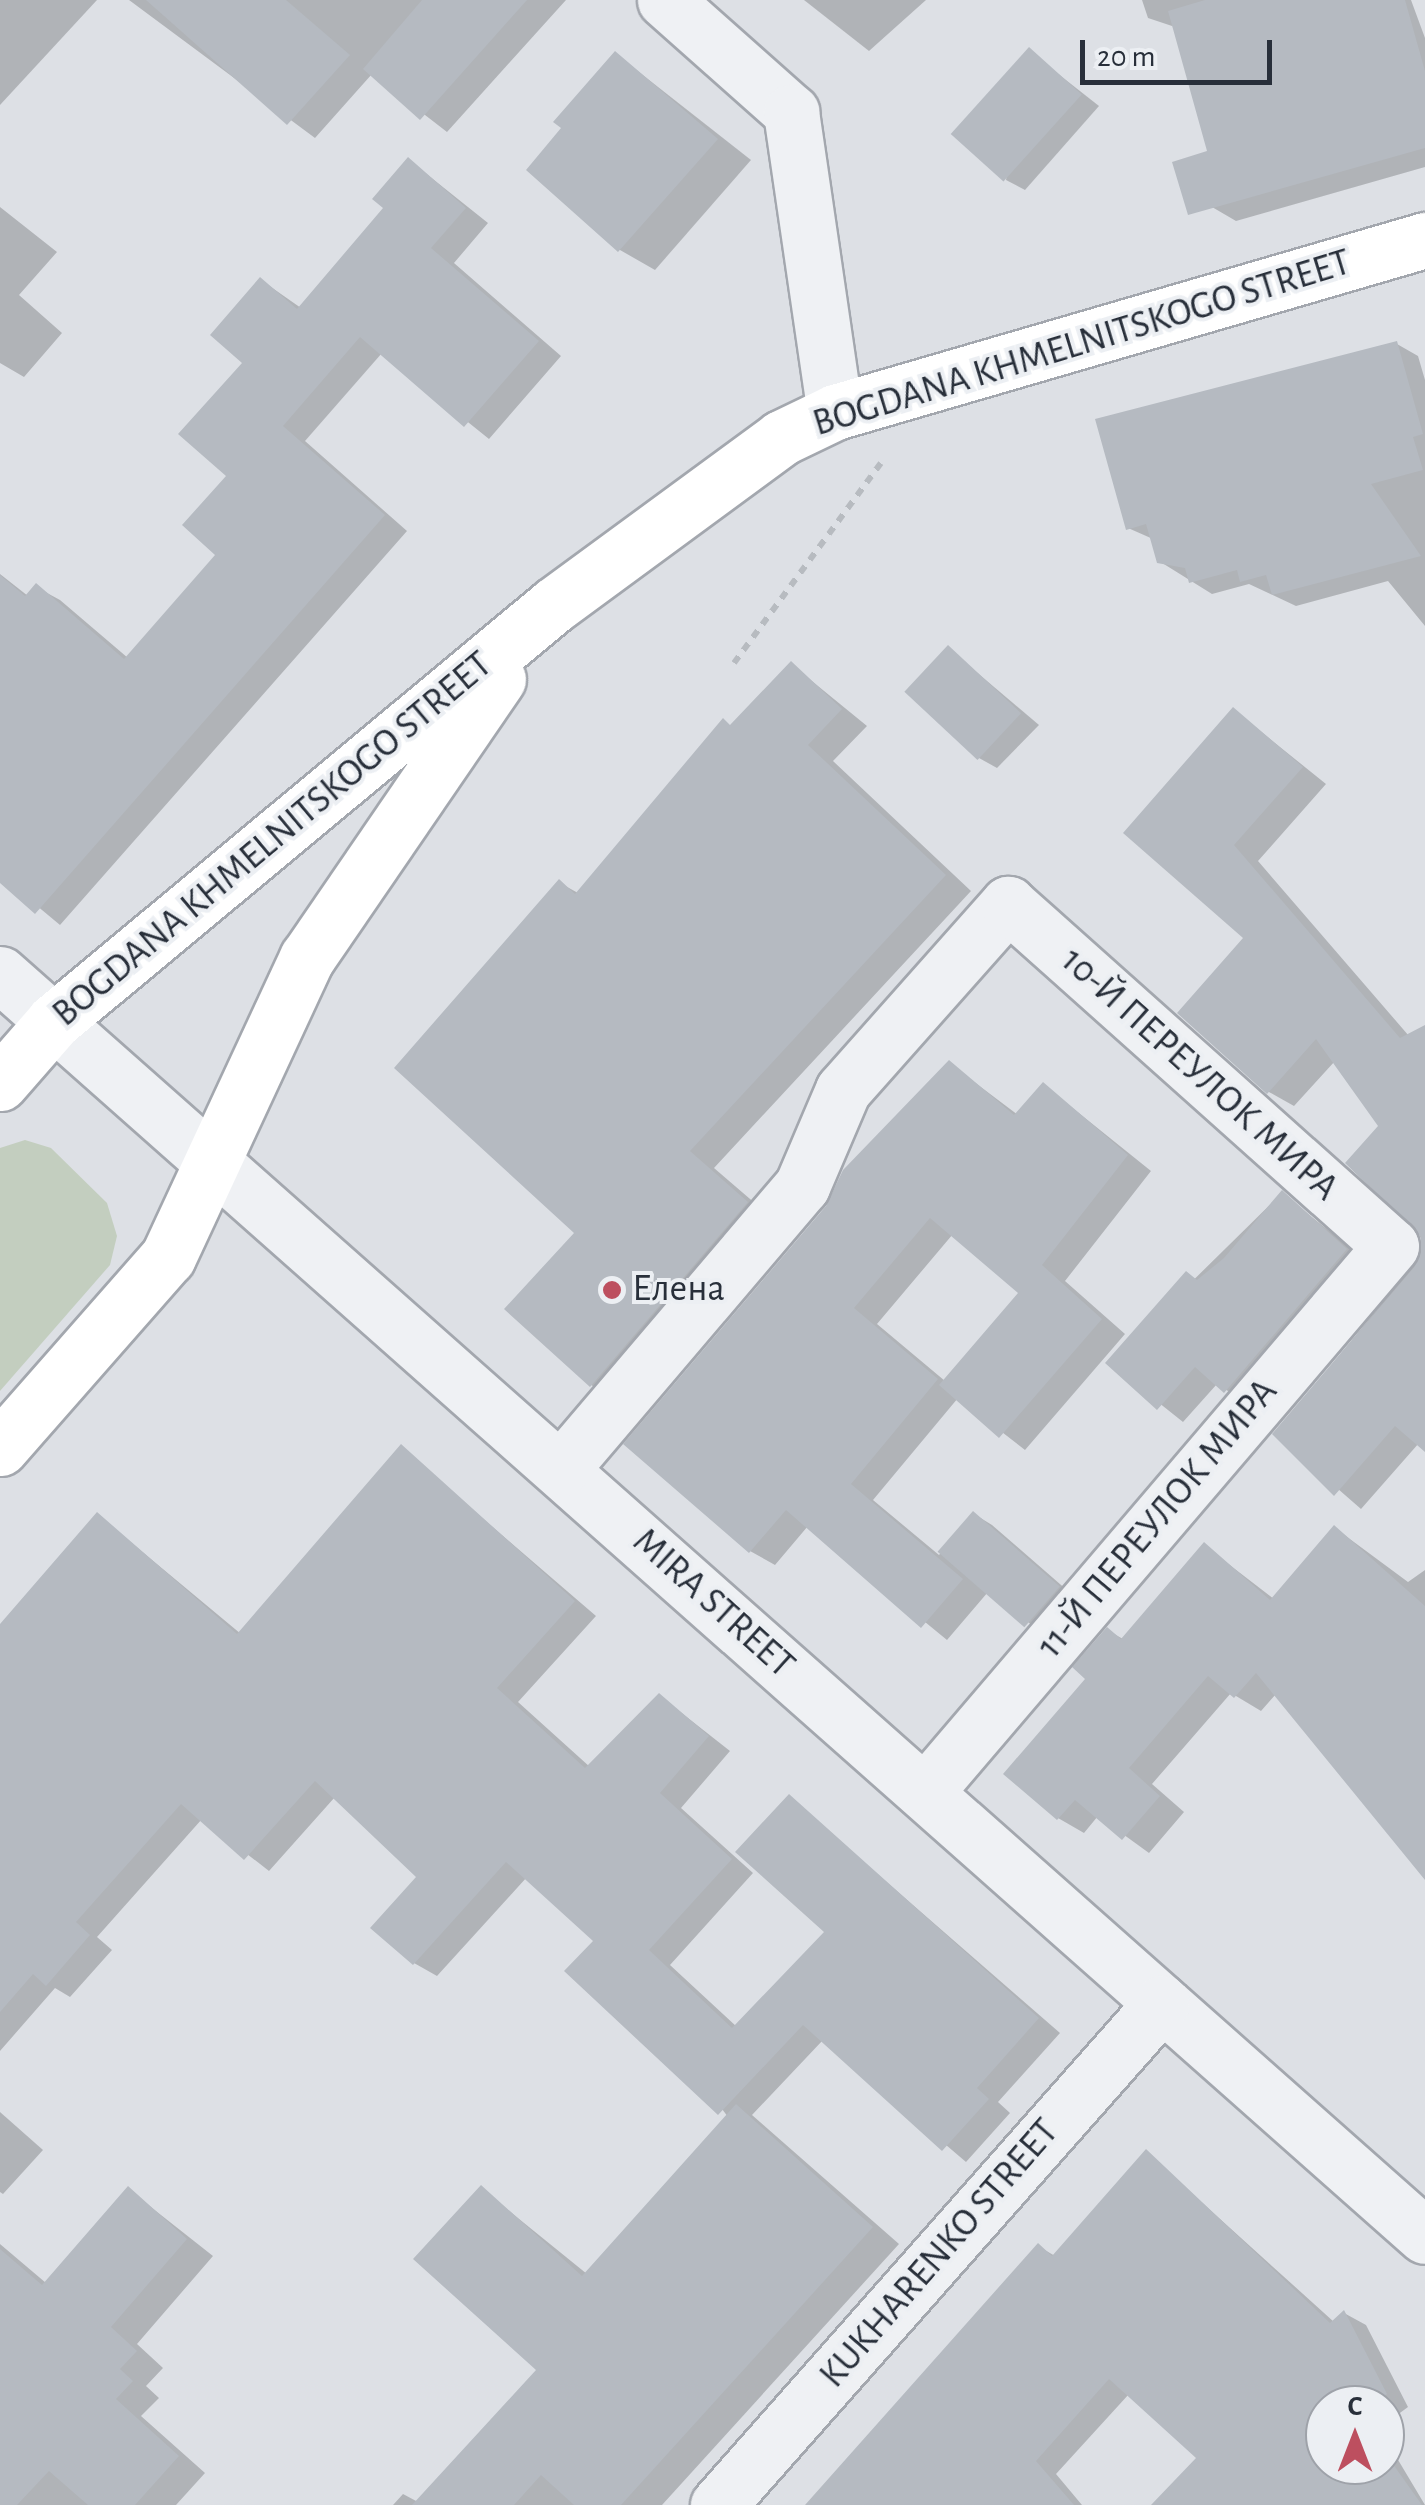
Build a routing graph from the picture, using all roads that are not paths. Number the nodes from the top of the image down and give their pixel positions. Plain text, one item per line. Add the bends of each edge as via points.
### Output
1 (665, 0) edge
2 (1425, 240) edge
3 (835, 412) junction
4 (554, 605) junction
5 (0, 974) edge
6 (54, 1022) junction
7 (0, 1083) edge
8 (211, 1157) junction
9 (1391, 1246) joint
10 (0, 1448) edge
11 (561, 1469) junction
12 (925, 1792) junction
13 (1162, 2003) junction
14 (1425, 2236) edge
15 (718, 2505) edge

1 - 3 street via 791,112
2 - 3 main road, BOGDANA KHMELNITSKOGO STREET
3 - 4 main road, BOGDANA KHMELNITSKOGO STREET via 718,478
4 - 6 main road, BOGDANA KHMELNITSKOGO STREET
4 - 8 main road, BOGDANA KHMELNITSKOGO STREET via 369,858 308,958
5 - 6 street, MIRA STREET
6 - 7 main road, BOGDANA KHMELNITSKOGO STREET
6 - 8 street, MIRA STREET
8 - 10 main road, BOGDANA KHMELNITSKOGO STREET via 168,1257
8 - 11 street, MIRA STREET
9 - 11 street, 10-Й ПЕРЕУЛОК МИРА via 1008,904 843,1090 802,1186
9 - 12 street, 11-Й ПЕРЕУЛОК МИРА
11 - 12 street, MIRA STREET
12 - 13 street, MIRA STREET
13 - 14 street, MIRA STREET
13 - 15 street, KUKHARENKO STREET

